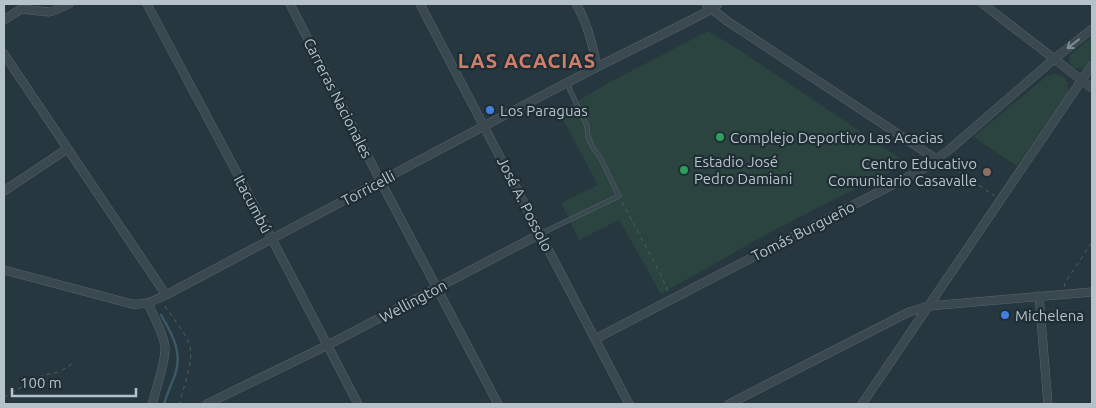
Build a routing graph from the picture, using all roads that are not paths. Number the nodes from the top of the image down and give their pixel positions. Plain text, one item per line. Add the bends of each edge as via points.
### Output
1 (69, 4) edge
2 (147, 4) edge
3 (290, 4) edge
4 (420, 4) edge
5 (983, 4) edge
6 (578, 6) edge
7 (712, 6) edge
8 (4, 20) edge
9 (1092, 29) edge
10 (4, 54) edge
11 (1054, 59) junction
12 (1092, 65) edge
13 (598, 67) junction
14 (1082, 80) junction
15 (568, 82) junction
16 (1092, 88) edge
17 (484, 126) junction
18 (67, 149) junction
19 (936, 159) junction
20 (381, 182) junction
21 (4, 190) edge
22 (540, 234) junction
23 (272, 239) junction
24 (4, 270) edge
25 (437, 288) junction
26 (1092, 292) edge
27 (166, 296) junction
28 (1039, 296) junction
29 (148, 303) junction
30 (929, 306) junction
31 (595, 339) junction
32 (328, 345) junction
33 (152, 404) edge
34 (206, 404) edge
35 (358, 404) edge
36 (498, 404) edge
37 (629, 404) edge
38 (729, 404) edge
39 (862, 404) edge
40 (1048, 404) edge

1 - 8 street via 49,12 21,9
2 - 23 street, Itacumbú
3 - 20 street, Carreras Nacionales
4 - 17 street, José A. Possolo
5 - 11 street
6 - 13 street
7 - 13 street, Torricelli
7 - 19 street via 735,27
9 -> 11 street, Tomás Burgueño
10 - 18 street
11 - 14 street
11 - 19 street, Tomás Burgueño
12 - 14 street
13 - 15 street, Torricelli
14 - 16 street
14 - 30 street
15 - 17 street, Torricelli
15 - 22 lane, Wellington via 588,137 619,196
17 - 20 street, Torricelli
17 - 22 street, José A. Possolo
18 - 21 street
18 - 27 street
19 - 31 street, Tomás Burgueño
20 - 23 street, Torricelli
20 - 25 street, Carreras Nacionales
22 - 25 street, Wellington
22 - 31 street, José A. Possolo
23 - 27 street, Torricelli
23 - 32 street, Itacumbú
24 - 29 street, Torricelli via 132,304
25 - 32 street, Wellington
25 - 36 street, Carreras Nacionales
26 - 28 street
27 - 29 street, Torricelli
28 - 30 street
28 - 40 street
29 - 33 street via 165,347
30 - 38 street via 909,312
30 - 39 street
31 - 37 street, José A. Possolo
32 - 34 street, Wellington
32 - 35 street, Itacumbú

